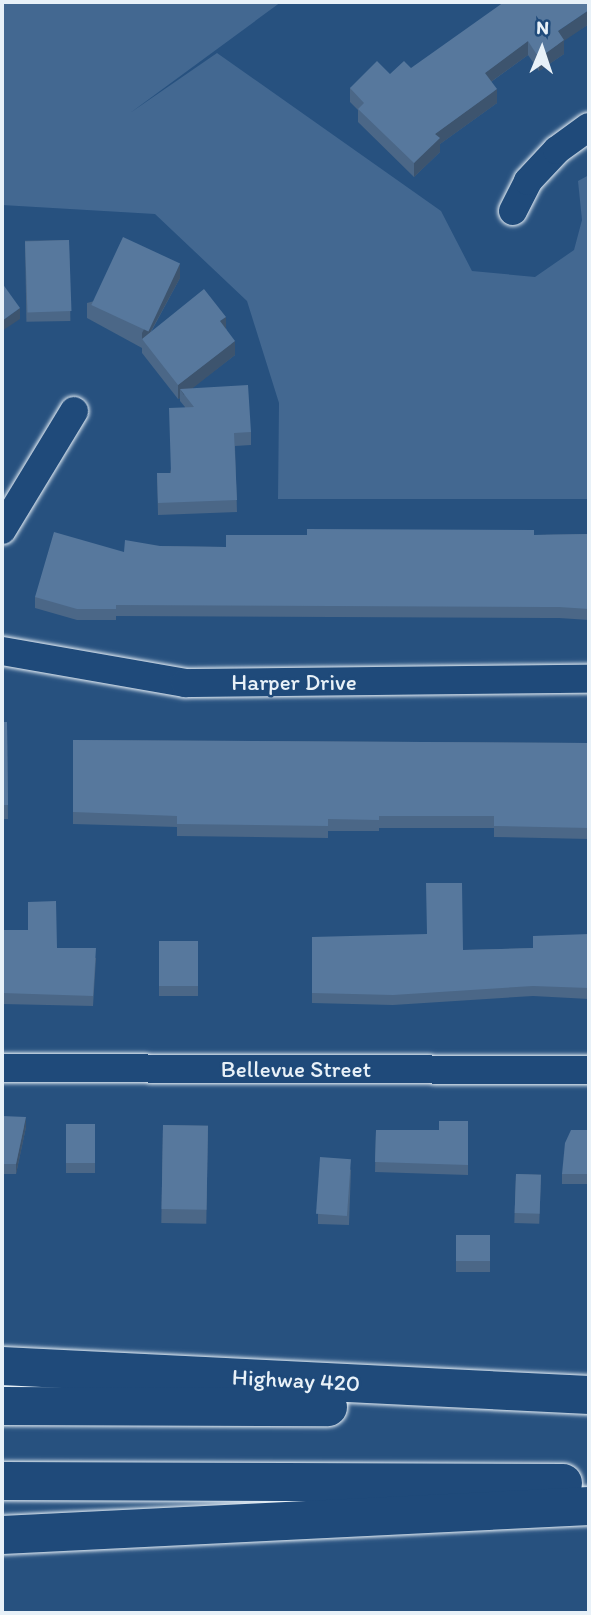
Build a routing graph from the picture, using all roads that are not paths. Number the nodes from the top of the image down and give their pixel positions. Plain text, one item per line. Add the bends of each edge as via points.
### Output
1 (589, 127) edge
2 (513, 211) dead end
3 (74, 411) dead end
4 (2, 530) edge
5 (2, 651) edge
6 (589, 679) edge
7 (2, 1068) edge
8 (589, 1070) edge
9 (2, 1366) edge
10 (589, 1395) edge
11 (2, 1406) edge
12 (589, 1407) edge
13 (2, 1481) edge
14 (589, 1483) edge
15 (589, 1506) edge
16 (11, 1535) edge

1 - 2 street via 557,150 528,181
3 - 4 street
5 - 6 street, Harper Drive via 185,683
7 - 8 street, Bellevue Street
9 - 10 highway, Highway 420
11 - 12 highway
13 - 14 highway
15 - 16 highway

